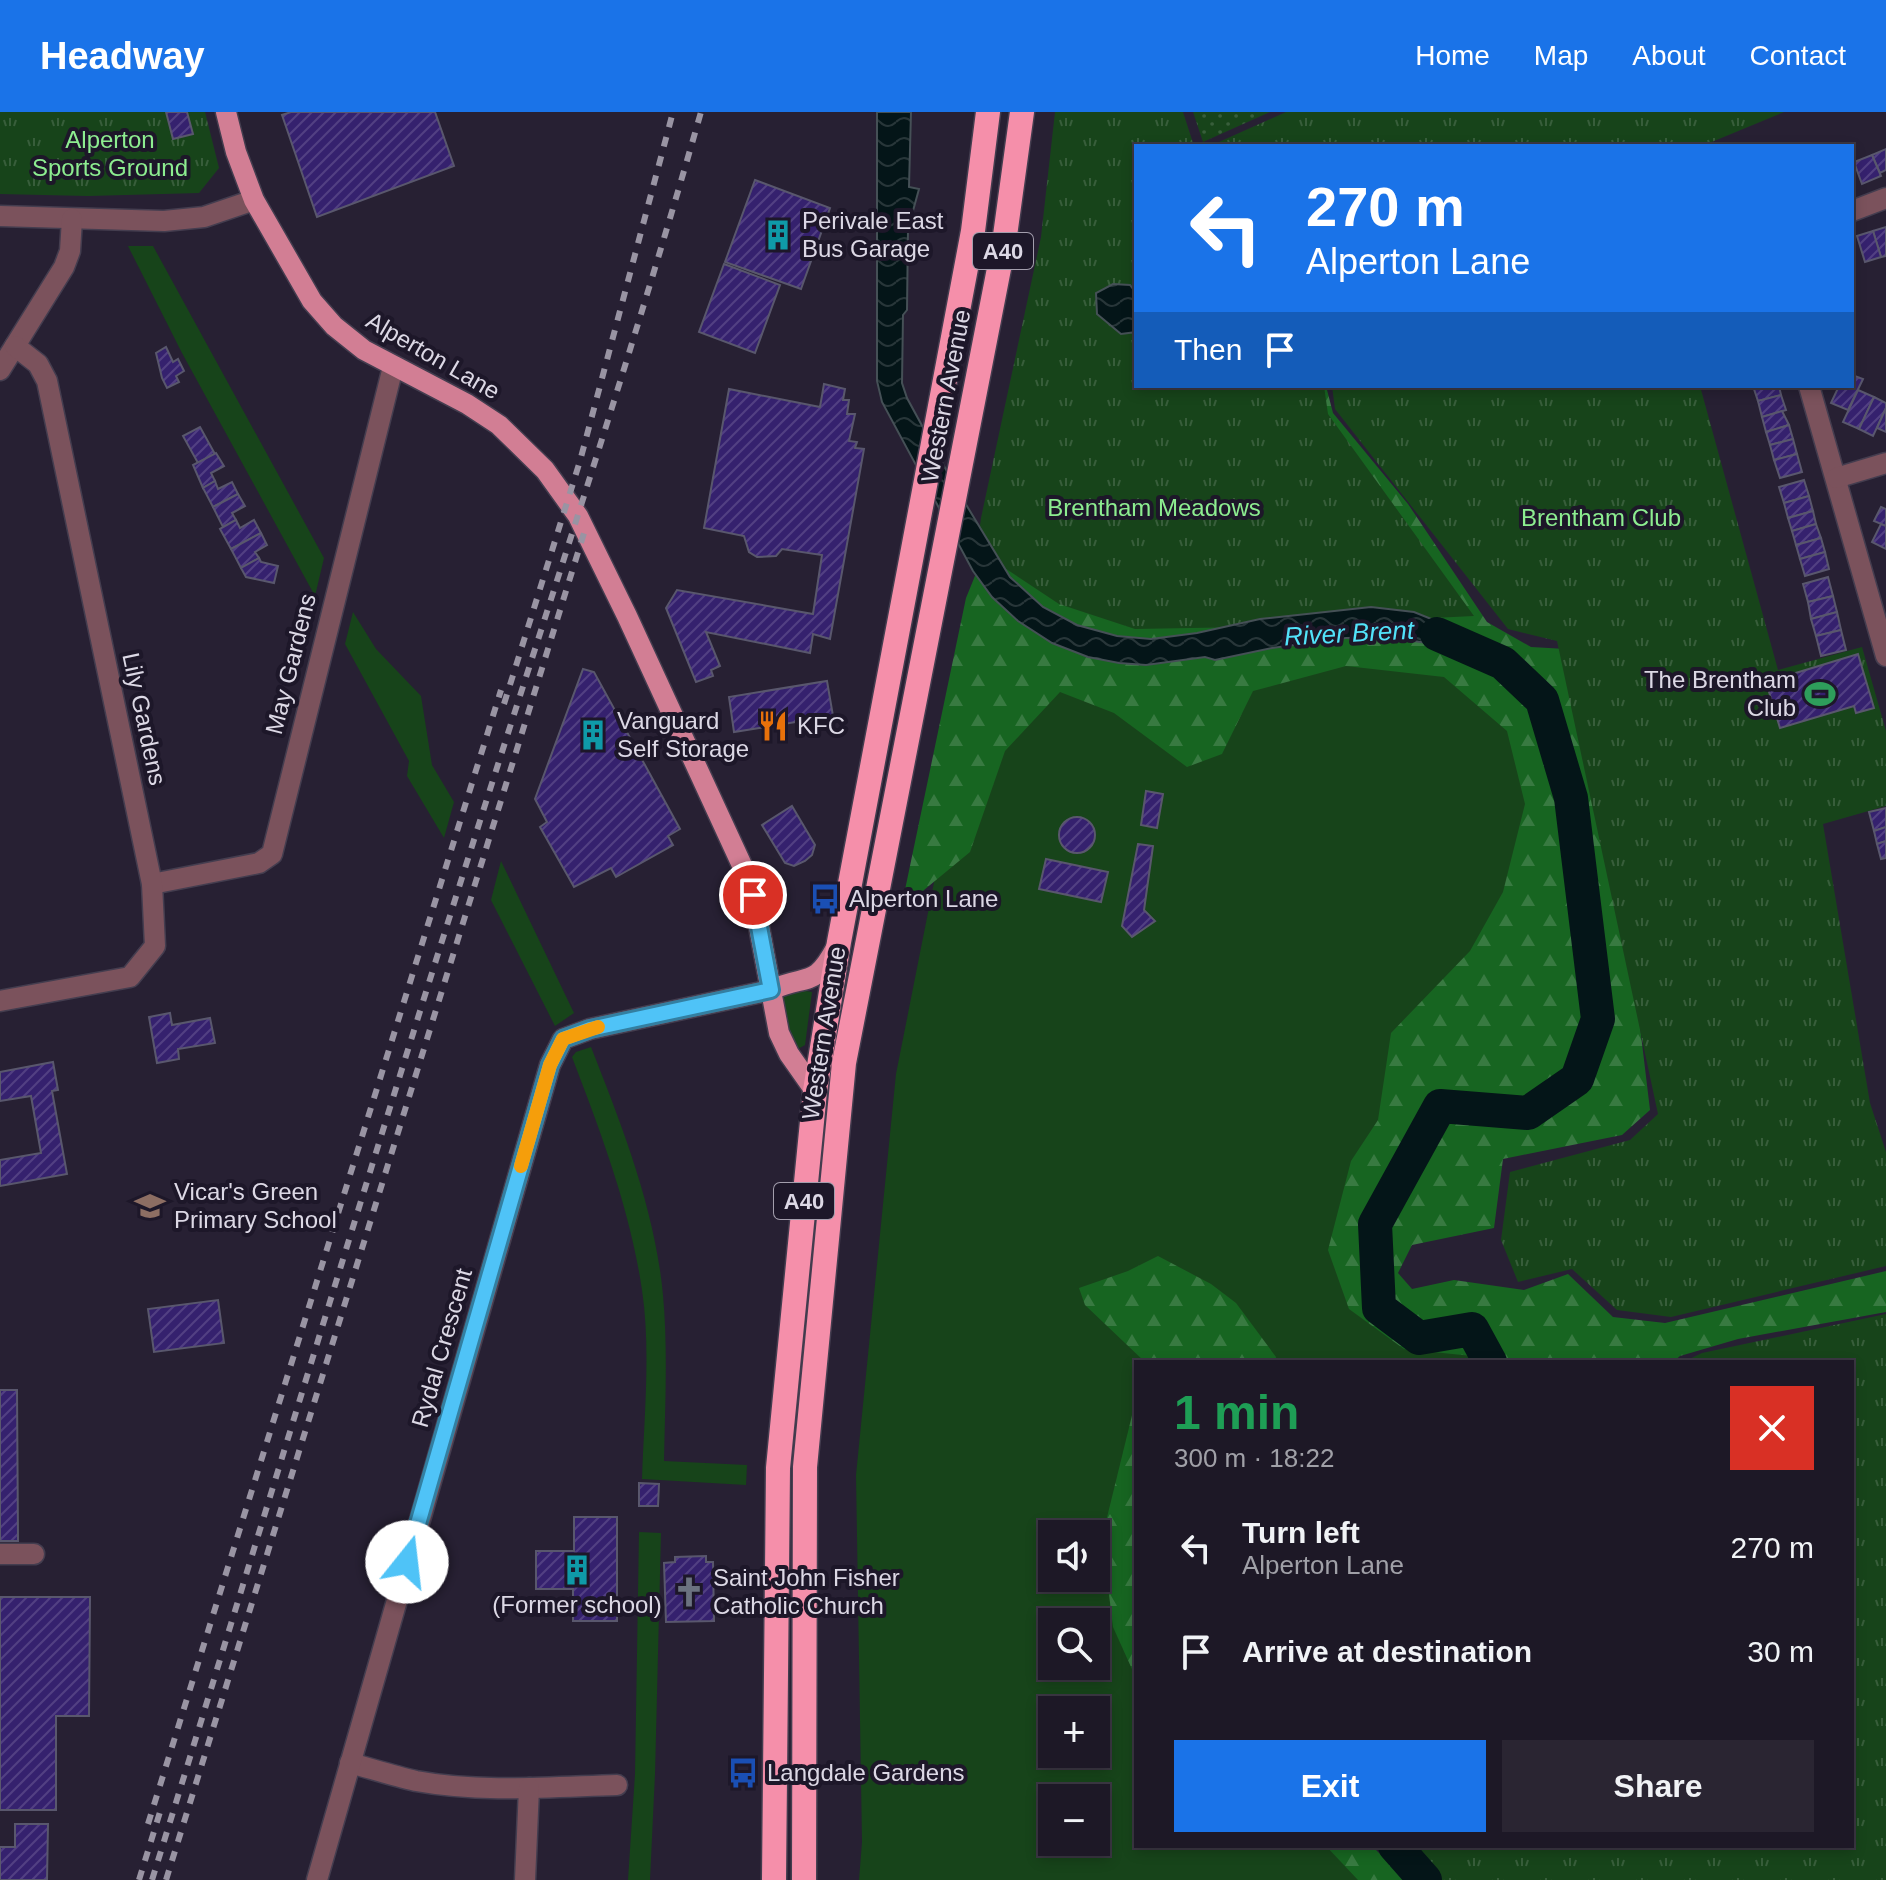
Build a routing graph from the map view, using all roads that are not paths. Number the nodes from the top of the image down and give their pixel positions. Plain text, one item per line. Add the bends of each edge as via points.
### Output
1 (226, 112) edge
2 (988, 112) edge
3 (1022, 112) edge
4 (1886, 198) edge
5 (254, 200) junction
6 (1854, 210) edge
7 (0, 216) edge
8 (72, 219) junction
9 (15, 346) junction
10 (393, 367) junction
11 (0, 370) edge
12 (1810, 388) edge
13 (1886, 463) edge
14 (1836, 478) junction
15 (1886, 656) edge
16 (152, 884) junction
17 (839, 942) junction
18 (771, 990) junction
19 (0, 1001) edge
20 (815, 1091) junction
21 (0, 1554) edge
22 (34, 1554) dead end
23 (350, 1763) junction
24 (617, 1785) dead end
25 (529, 1788) junction
26 (317, 1880) edge
27 (525, 1880) edge
28 (774, 1880) edge
29 (804, 1880) edge

1 - 5 main road, Alperton Lane
2 - 17 highway, Western Avenue / A40 via 973,231
3 - 29 highway, Western Avenue / A40 via 1004,243 844,1063 805,1467
4 - 6 street
5 - 8 street via 204,217
5 - 10 main road, Alperton Lane via 312,301 334,326
7 - 8 street
8 - 9 street via 64,267
9 - 11 street
9 - 16 street, Lily Gardens via 38,364 47,381
10 - 16 street, May Gardens via 272,854 259,863
10 - 18 main road, Alperton Lane via 499,425 545,470 578,516 746,874
12 - 14 street
13 - 14 street
14 - 15 street
16 - 19 street, Lily Gardens via 155,946 130,977
17 - 18 main road via 819,973
17 - 20 highway, Western Avenue / A40
18 - 20 main road, Alperton Lane via 779,1033
18 - 23 street, Rydal Crescent via 563,1039 550,1065
20 - 28 highway, Western Avenue / A40 via 778,1468
21 - 22 street
23 - 25 street via 416,1781
23 - 26 street, Rydal Crescent
24 - 25 street
25 - 27 street

